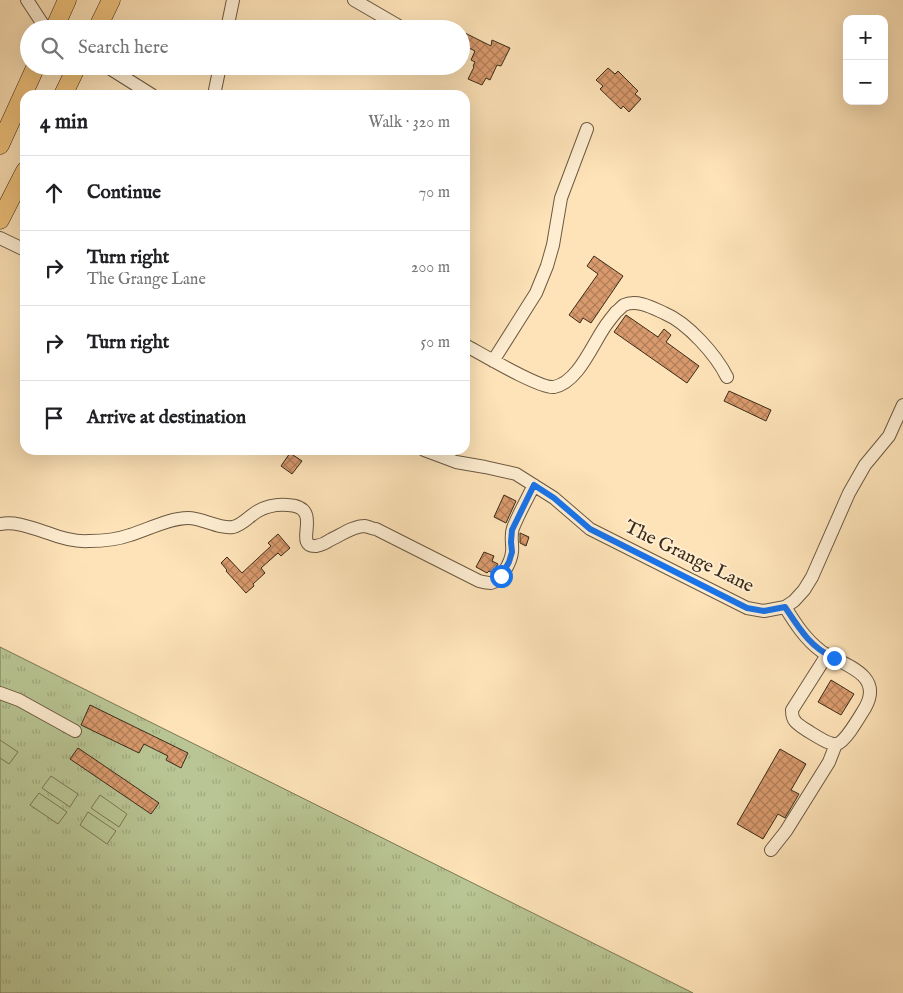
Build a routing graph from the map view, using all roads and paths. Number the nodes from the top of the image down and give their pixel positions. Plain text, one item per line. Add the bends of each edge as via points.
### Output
1 (27, 0) edge
2 (67, 0) edge
3 (111, 0) edge
4 (233, 0) edge
5 (354, 0) edge
6 (40, 20) edge
7 (58, 20) edge
8 (101, 20) edge
9 (229, 20) edge
10 (388, 20) edge
11 (32, 75) edge
12 (73, 75) edge
13 (120, 75) edge
14 (218, 75) edge
15 (25, 90) edge
16 (66, 90) edge
17 (144, 90) edge
18 (215, 90) edge
19 (20, 101) edge
20 (587, 129) dead end
21 (0, 145) edge
22 (20, 181) edge
23 (0, 220) edge
24 (0, 238) edge
25 (20, 248) edge
26 (470, 348) edge
27 (493, 361) junction
28 (727, 377) dead end
29 (903, 405) edge
30 (437, 455) edge
31 (534, 485) junction
32 (0, 524) edge
33 (785, 607) junction
34 (827, 655) junction
35 (0, 692) edge
36 (75, 731) dead end
37 (836, 744) junction
38 (771, 850) dead end

1 - 6 street
2 - 7 highway
3 - 8 highway
4 - 9 street
5 - 10 street
11 - 15 highway
12 - 16 highway
13 - 17 street
14 - 18 street
19 - 21 highway
20 - 27 street via 561,198 554,245 547,266 536,293
22 - 23 highway
24 - 25 street
26 - 27 street
27 - 28 street via 553,387 577,372 609,320 624,305 635,303 671,316 684,326 701,341
29 - 33 street via 889,436 865,465 849,493 812,577 804,590
30 - 31 street, The Grange Lane via 516,474
31 - 32 street via 512,530 509,562 493,583 479,581 365,526 324,544 311,545 305,537 307,518 304,510 288,505 275,505 259,511 240,525 230,527 189,518 128,536 87,542 19,524
31 - 33 street, The Grange Lane via 590,529 747,608 764,611
33 - 34 street via 802,632
34 - 37 street via 858,671 870,688 870,699 862,713 842,741
34 - 37 street via 792,710 792,716 795,723 828,743
35 - 36 street
37 - 38 street via 830,762

